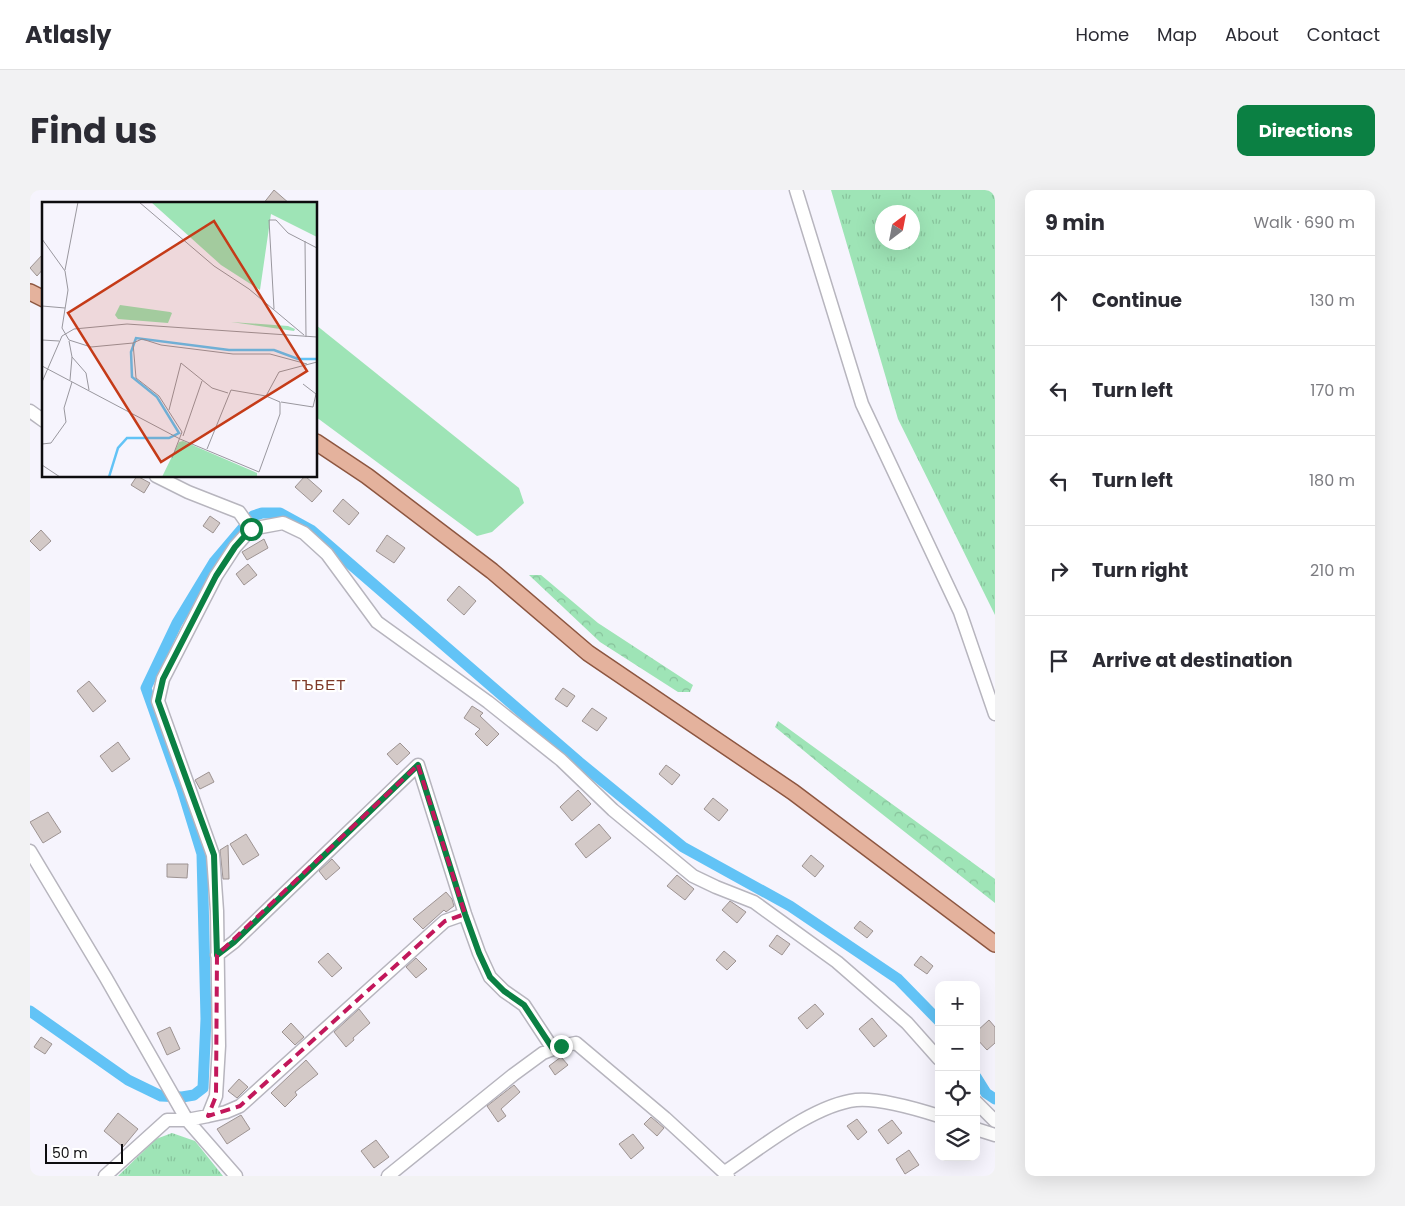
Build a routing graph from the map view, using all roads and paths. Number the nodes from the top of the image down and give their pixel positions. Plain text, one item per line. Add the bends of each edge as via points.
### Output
1 (796, 190) edge
2 (30, 292) edge
3 (42, 298) edge
4 (30, 411) edge
5 (42, 420) edge
6 (318, 443) edge
7 (160, 478) edge
8 (251, 529) junction
9 (995, 714) edge
10 (30, 851) edge
11 (465, 914) junction
12 (995, 944) edge
13 (217, 955) junction
14 (553, 1049) junction
15 (935, 1054) edge
16 (980, 1106) edge
17 (935, 1115) edge
18 (208, 1116) junction
19 (187, 1120) junction
20 (995, 1122) edge
21 (980, 1130) edge
22 (995, 1135) edge
23 (727, 1174) edge
24 (105, 1176) edge
25 (236, 1176) edge
26 (388, 1176) edge

1 - 9 street via 862,404 960,612
2 - 3 main road
4 - 5 street
6 - 12 main road via 367,476 492,571 588,652 793,792
7 - 8 street via 239,512
8 - 13 street via 216,576 163,679 158,701 214,855
8 - 15 street via 283,522 304,533 327,554 376,622 488,702 561,760 613,810 693,876 754,902 837,962 907,1023
10 - 19 street
11 - 13 street via 418,765
11 - 14 street via 490,977 524,1005
11 - 18 street via 445,922 240,1106
13 - 18 street via 219,1046 216,1096
14 - 23 street via 576,1043
14 - 26 street via 514,1075
16 - 20 street
17 - 23 street via 880,1101 856,1100 833,1105 807,1117
18 - 19 street
19 - 24 street via 167,1120
19 - 25 street
21 - 22 street

